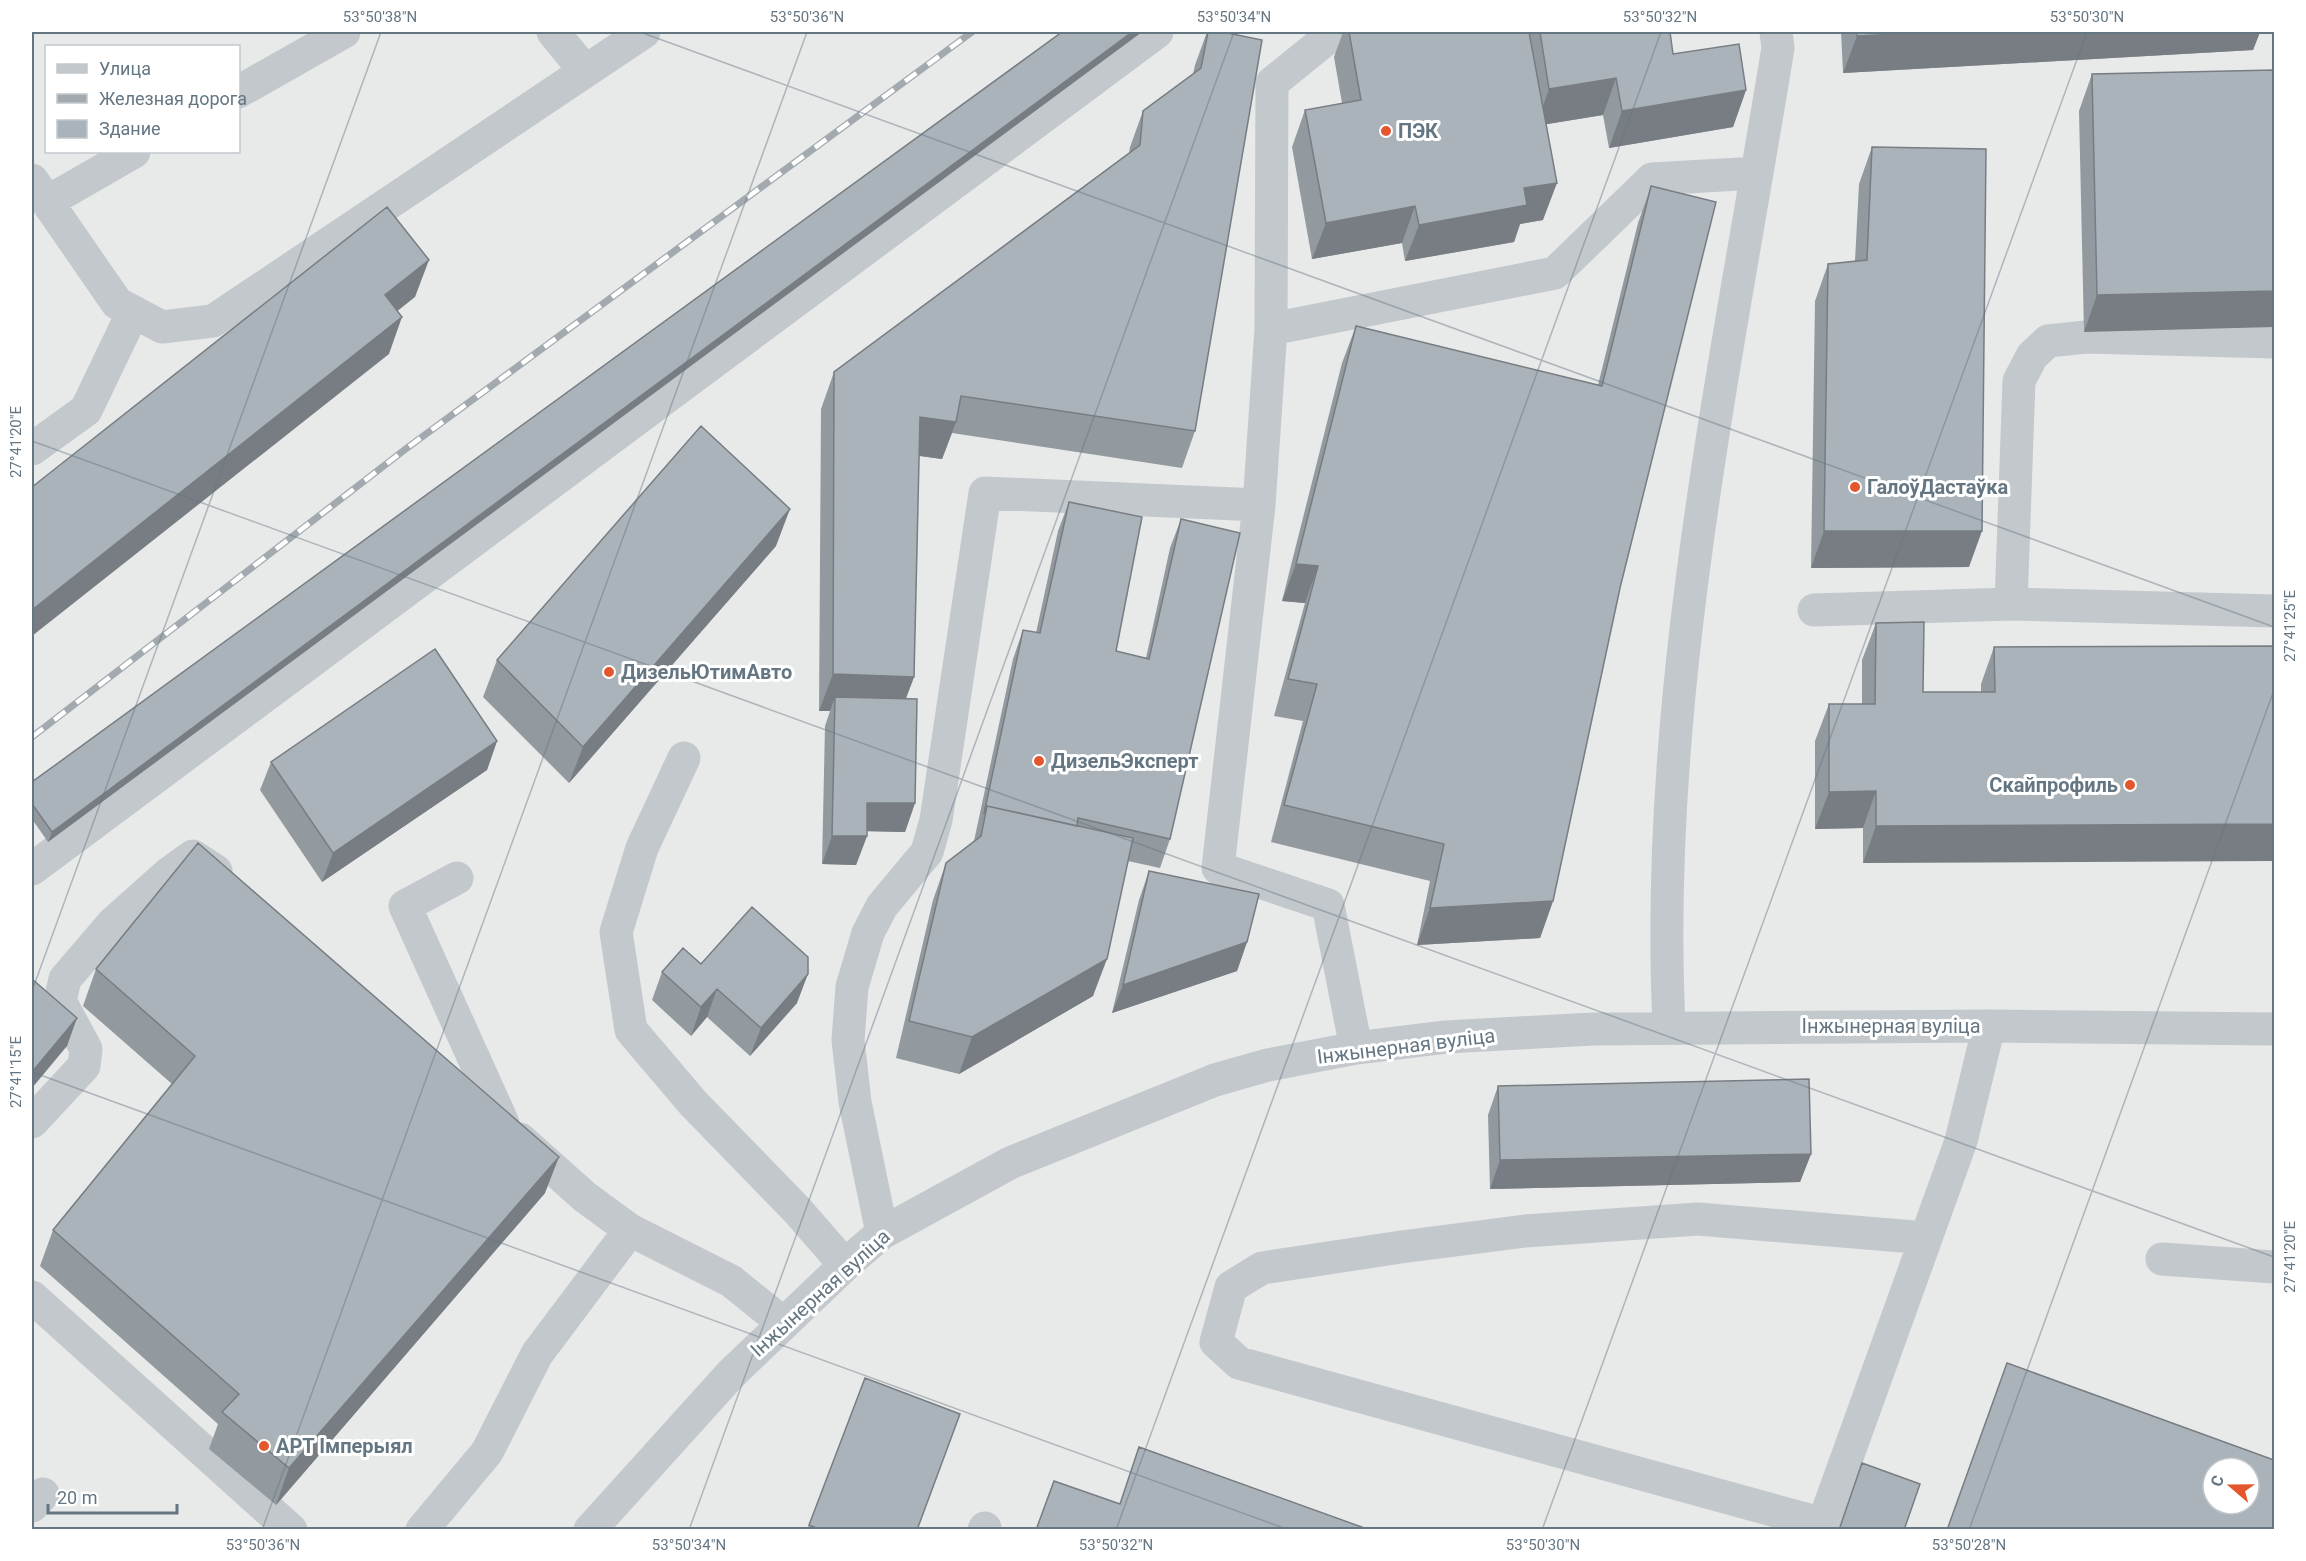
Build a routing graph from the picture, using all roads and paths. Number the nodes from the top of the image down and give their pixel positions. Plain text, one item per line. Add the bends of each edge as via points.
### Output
1 (344, 32) edge
2 (553, 32) edge
3 (644, 32) edge
4 (1157, 32) edge
5 (1335, 32) edge
6 (1776, 32) edge
7 (585, 72) junction
8 (240, 91) edge
9 (132, 153) edge
10 (1758, 174) junction
11 (39, 191) edge
12 (133, 312) junction
13 (1271, 329) junction
14 (2274, 342) edge
15 (32, 449) edge
16 (1259, 505) junction
17 (2011, 604) junction
18 (1814, 610) dead end
19 (2274, 611) edge
20 (684, 758) dead end
21 (32, 869) edge
22 (457, 878) dead end
23 (237, 886) edge
24 (1669, 1026) junction
25 (1989, 1026) junction
26 (2274, 1029) edge
27 (1356, 1048) junction
28 (450, 1075) edge
29 (32, 1122) edge
30 (503, 1123) junction
31 (630, 1230) junction
32 (882, 1233) junction
33 (1926, 1239) junction
34 (2162, 1259) dead end
35 (845, 1265) junction
36 (2274, 1268) edge
37 (32, 1297) edge
38 (783, 1323) junction
39 (1822, 1527) edge
40 (291, 1530) edge
41 (422, 1530) edge
42 (591, 1530) edge

1 - 8 street
2 - 7 street
3 - 7 street
4 - 21 street
5 - 13 street via 1272,83
6 - 10 street via 1778,48
7 - 12 street via 213,321 162,327
9 - 11 street
10 - 13 street via 1652,179 1555,273
10 - 24 street via 1701,517 1675,733 1666,956
11 - 12 street via 117,303
12 - 15 street via 86,410
13 - 16 street
14 - 17 street via 2086,337 2048,341 2032,356 2019,381
16 - 27 street via 1218,868 1328,904
16 - 32 street via 985,493 936,820 927,852 882,906 852,987 848,1040 855,1102
17 - 18 street
17 - 19 street
20 - 35 street via 642,848 616,932 631,1030 693,1103
22 - 30 street via 405,906
23 - 29 street via 193,856 113,923 65,979 60,1001 86,1049 84,1066
24 - 25 street, Інжынерная вуліца
24 - 27 street, Інжынерная вуліца via 1446,1037
25 - 26 street, Інжынерная вуліца
25 - 33 street via 1961,1141
27 - 32 street, Інжынерная вуліца via 1268,1065 1193,1088 1010,1163
28 - 30 street
30 - 31 street via 585,1197
31 - 38 street via 731,1281
31 - 41 street via 537,1354 487,1452
32 - 35 street, Інжынерная вуліца
33 - 39 street
33 - 39 street via 1687,1220 1525,1231 1262,1268 1231,1287 1216,1341 1239,1363
34 - 36 street
35 - 38 street, Інжынерная вуліца
37 - 40 street
38 - 42 street, Інжынерная вуліца via 730,1375

